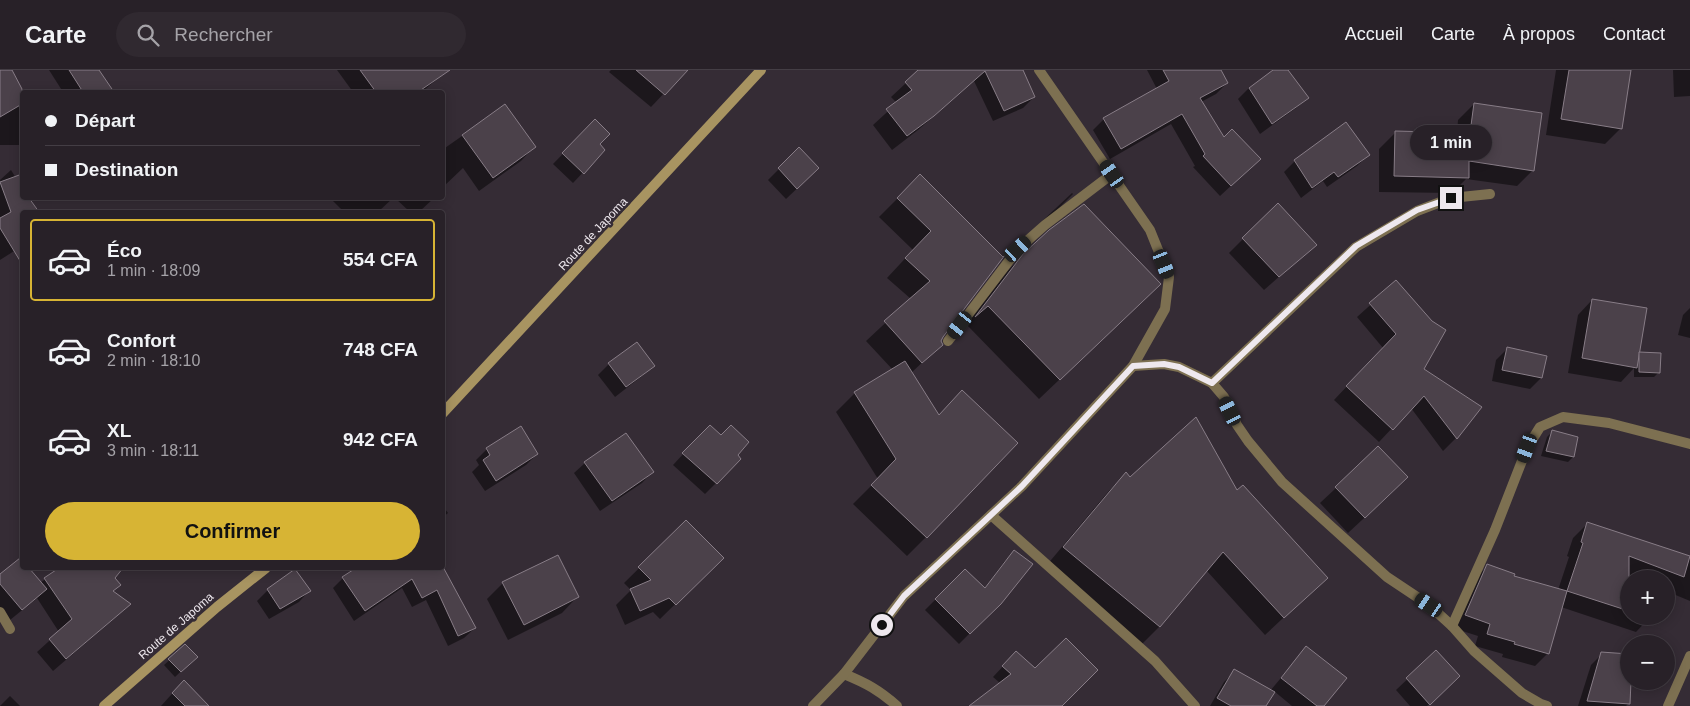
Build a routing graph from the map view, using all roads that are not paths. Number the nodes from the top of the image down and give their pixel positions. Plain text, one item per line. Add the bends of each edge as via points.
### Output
1 (761, 70) edge
2 (1039, 70) edge
3 (1112, 174) junction
4 (1490, 194) dead end
5 (948, 341) dead end
6 (1133, 366) junction
7 (1212, 383) junction
8 (445, 411) edge
9 (1690, 444) edge
10 (991, 515) junction
11 (263, 570) edge
12 (0, 612) edge
13 (1452, 626) junction
14 (10, 628) dead end
15 (1690, 656) edge
16 (844, 674) junction
17 (104, 706) edge
18 (813, 706) edge
19 (896, 706) edge
20 (1195, 706) edge
21 (1547, 706) edge
22 (1668, 706) edge

1 - 8 street, Route de Japoma
2 - 3 street
3 - 5 street via 1018,249
3 - 6 street via 1150,230 1169,277 1165,309
4 - 7 street via 1451,198 1417,210 1356,246
6 - 7 street via 1164,364 1179,367
6 - 10 street
7 - 13 street via 1224,397 1248,441 1282,482 1388,577 1429,605
9 - 13 street via 1608,423 1562,417 1540,427 1527,448
10 - 16 street via 904,596
10 - 20 street via 1154,661
11 - 17 street, Route de Japoma
12 - 14 street
13 - 21 street via 1474,651 1522,693
15 - 22 street
16 - 18 street
16 - 19 street via 874,687

